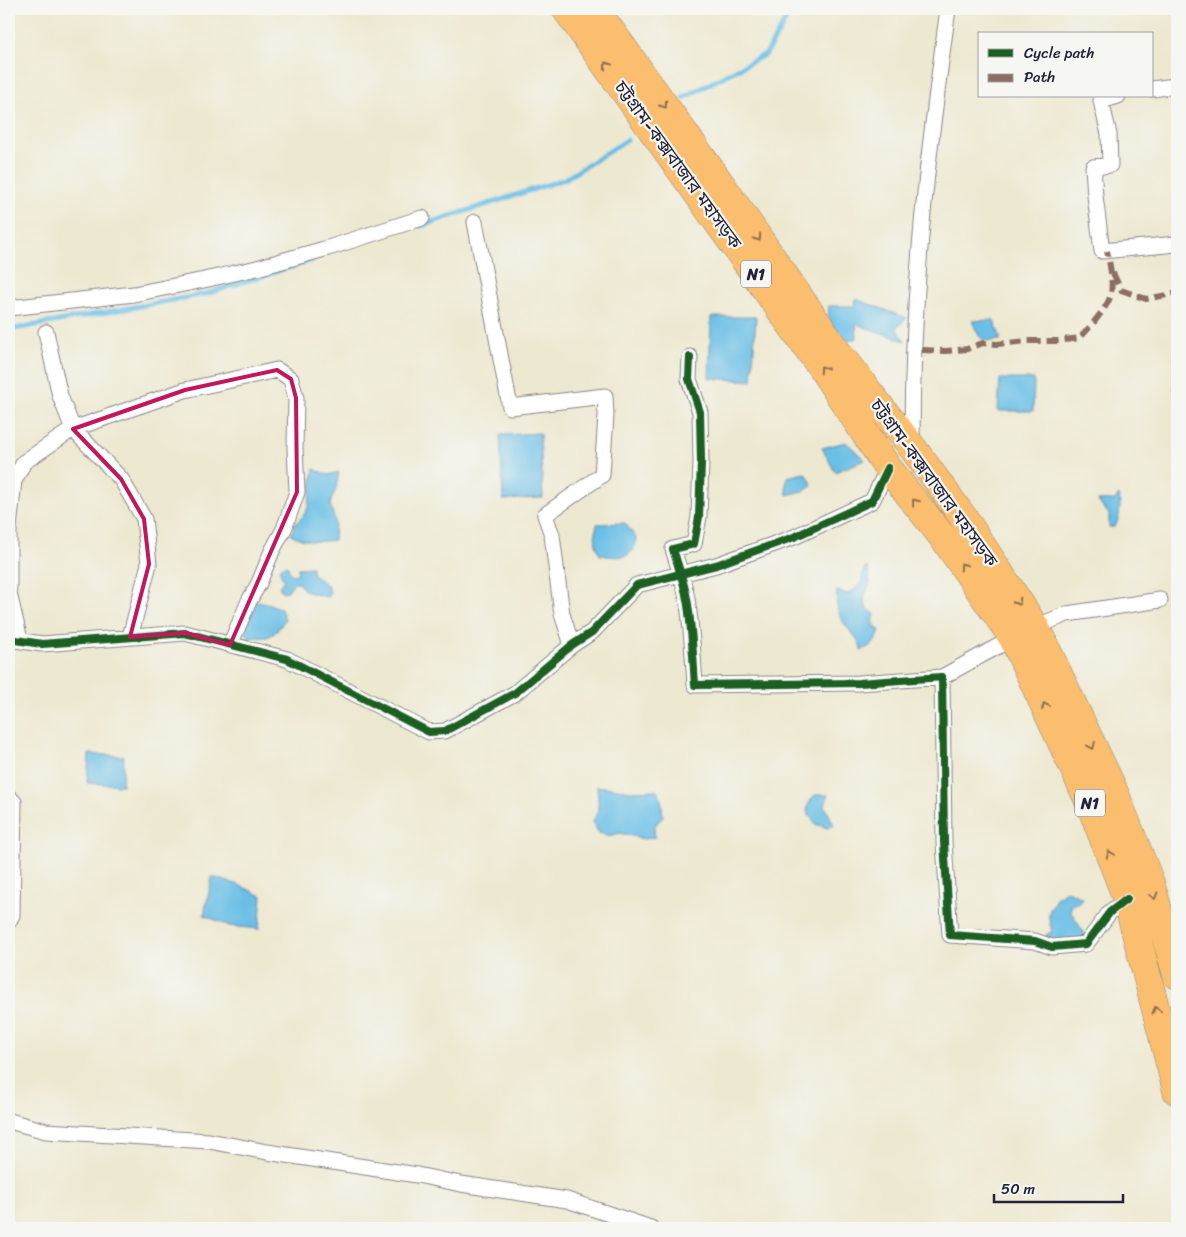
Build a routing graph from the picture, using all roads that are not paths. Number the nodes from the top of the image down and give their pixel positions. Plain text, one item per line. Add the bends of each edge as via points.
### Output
1 (566, 9) edge
2 (595, 9) edge
3 (948, 9) edge
4 (1177, 84) edge
5 (1154, 89) edge
6 (1111, 98) edge
7 (422, 218) dead end
8 (475, 222) dead end
9 (1177, 244) edge
10 (9, 308) edge
11 (46, 332) dead end
12 (690, 357) dead end
13 (73, 429) junction
14 (912, 447) junction
15 (888, 468) junction
16 (681, 574) junction
17 (9, 588) edge
18 (9, 593) edge
19 (1160, 600) dead end
20 (1024, 632) junction
21 (130, 637) junction
22 (14, 639) edge
23 (230, 645) junction
24 (572, 645) junction
25 (942, 677) junction
26 (9, 797) edge
27 (1127, 899) junction
28 (9, 922) edge
29 (1177, 975) edge
30 (1177, 1091) edge
31 (9, 1121) edge
32 (651, 1228) edge

15 -> 1 highway, চট্টগ্রাম-কক্সবাজার মহাসড়ক / N1 via 819,364
2 -> 14 highway, চট্টগ্রাম-কক্সবাজার মহাসড়ক / N1 via 838,353
3 - 14 street via 921,237 912,382
4 - 5 street
6 - 9 street via 1101,101 1109,134 1110,166 1093,167 1102,252
7 - 10 street via 328,248 204,280 134,294
8 - 24 street via 510,407 605,396 602,475 545,515 552,535 562,614
11 - 13 street via 60,396
12 - 16 street via 689,379 700,412 699,518 694,544 673,549
13 - 17 street via 24,462 14,481 9,528
13 - 21 street via 121,479 144,519 149,564
13 - 23 street via 185,390 277,370 291,378 296,398 297,492 284,529
14 -> 20 highway, চট্টগ্রাম-কক্সবাজার মহাসড়ক / N1 via 963,517
15 - 16 street via 872,501 794,537
20 -> 15 highway, চট্টগ্রাম-কক্সবাজার মহাসড়ক / N1
16 - 24 street via 637,585 592,632
16 - 25 street via 687,600 695,685 859,684
18 - 22 street
19 - 20 street via 1067,614
20 - 25 street
27 -> 20 highway, চট্টগ্রাম-কক্সবাজার মহাসড়ক / N1
20 -> 29 highway, চট্টগ্রাম-কক্সবাজার মহাসড়ক / N1 via 1045,646 1113,789 1150,882
21 - 22 street via 42,644
21 - 23 street via 184,634
23 - 24 street via 286,659 429,732 445,731 515,693
25 - 27 street via 944,842 950,935 1035,941 1052,947 1086,944 1110,912
26 - 28 street via 14,802 12,915
30 -> 27 highway, চট্টগ্রাম-কক্সবাজার মহাসড়ক / N1
31 - 32 street via 46,1131 209,1141 417,1174 566,1200

